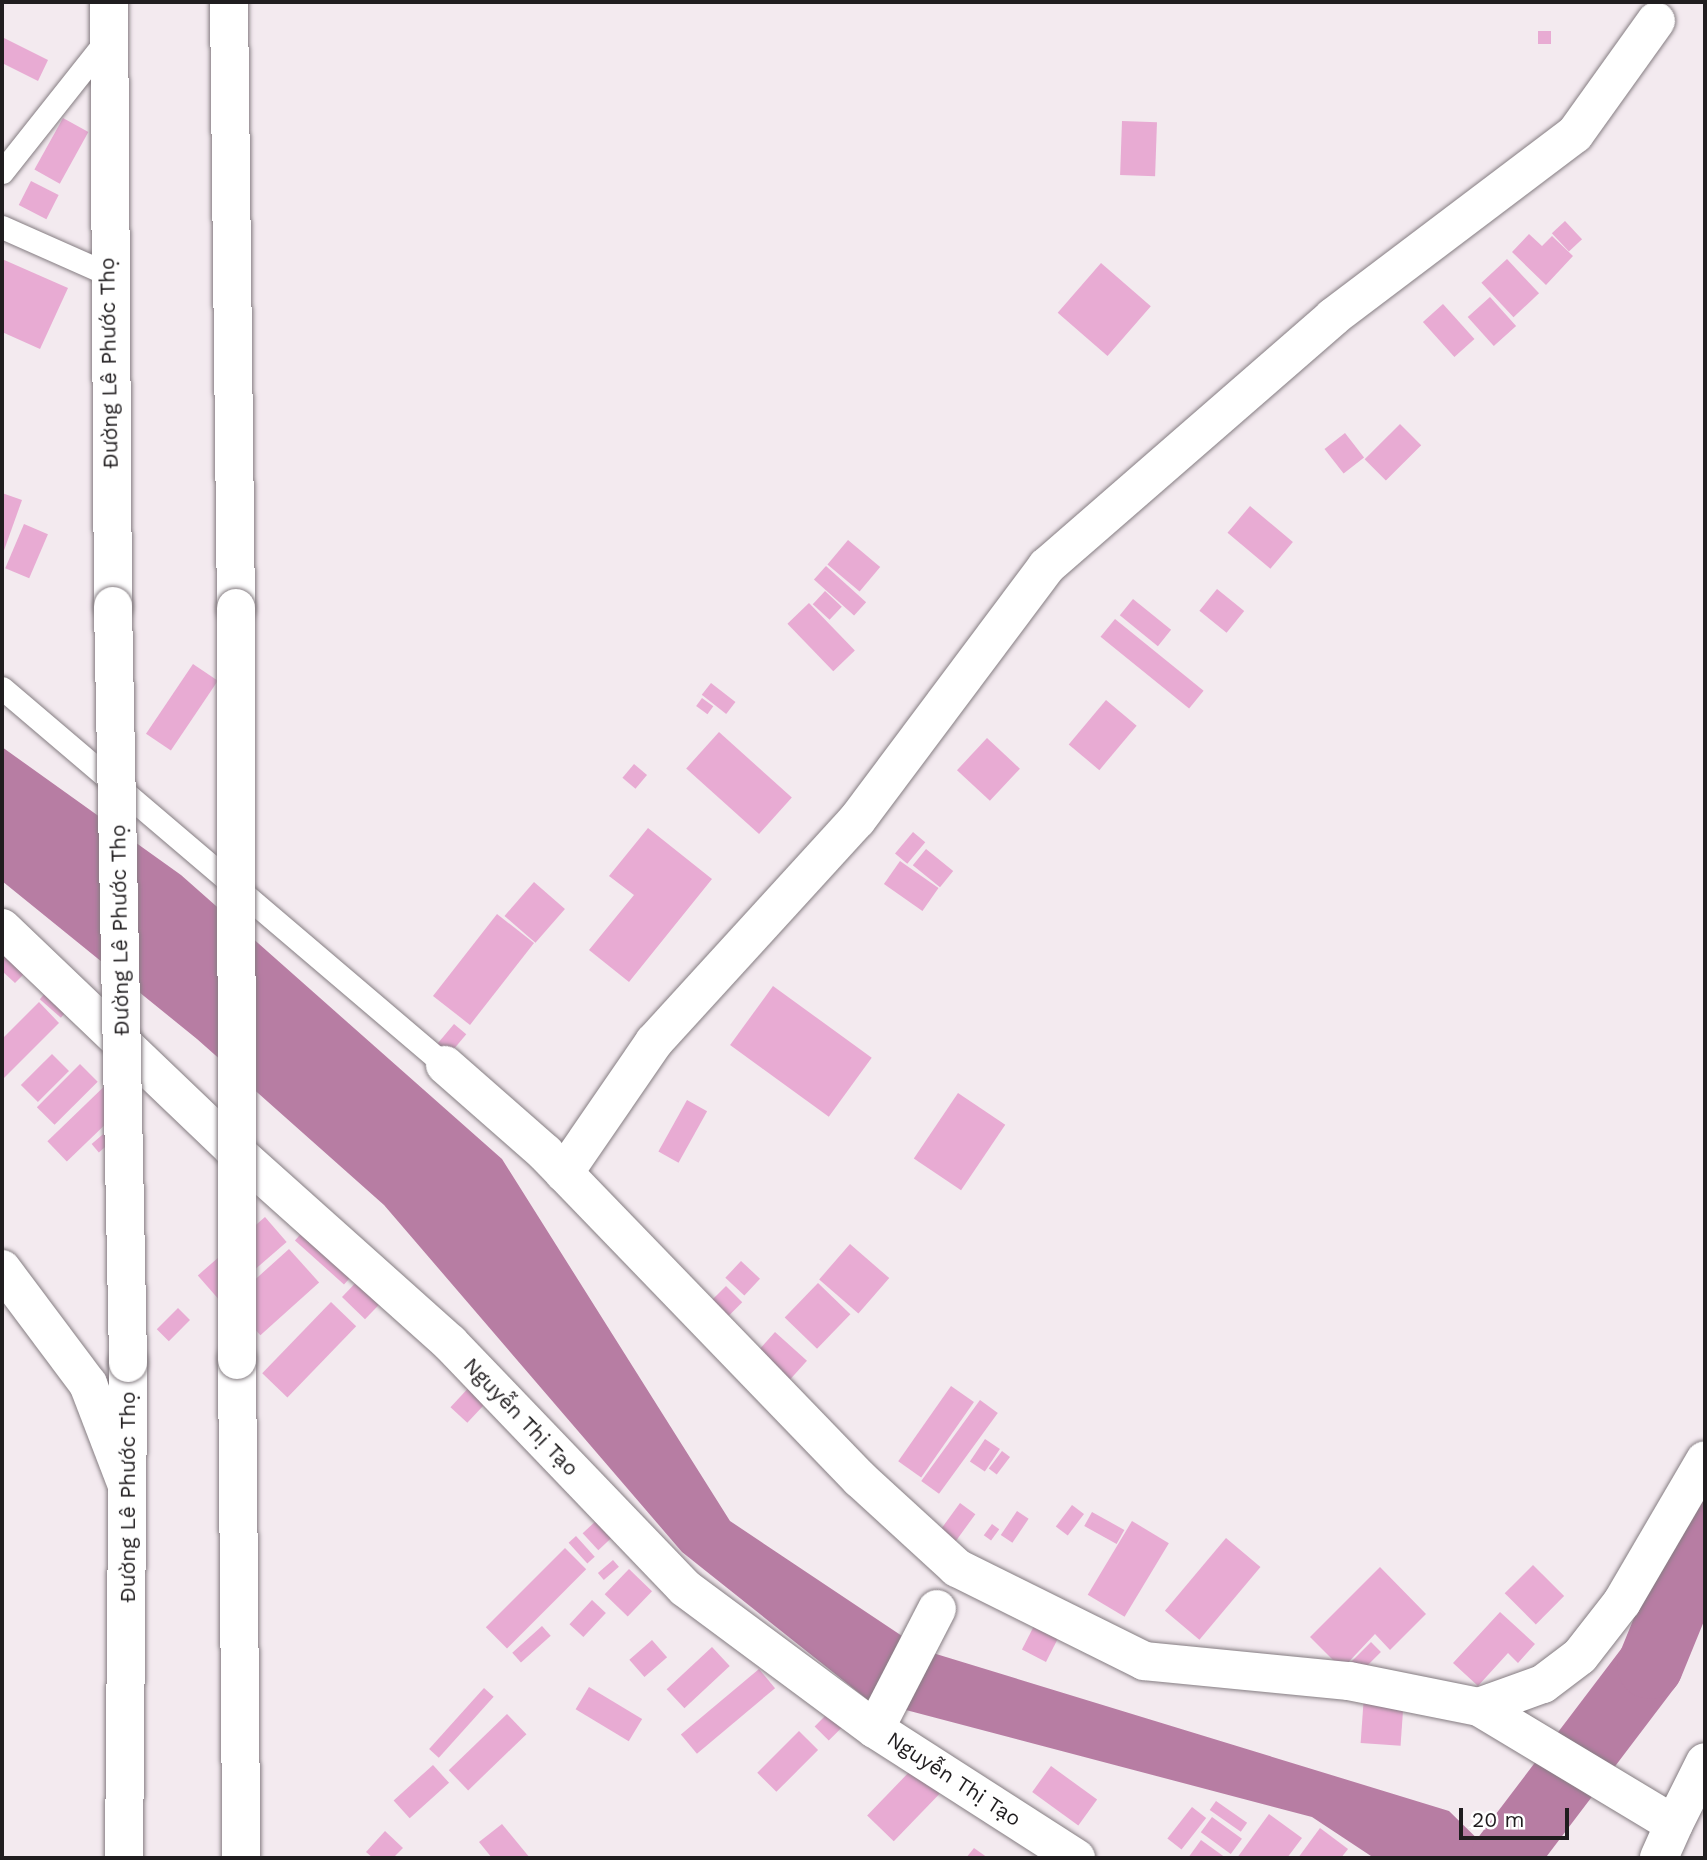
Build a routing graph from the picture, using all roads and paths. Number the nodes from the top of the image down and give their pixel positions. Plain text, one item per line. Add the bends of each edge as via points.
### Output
1 (229, 2) edge
2 (109, 19) edge
3 (1656, 21) dead end
4 (2, 172) edge
5 (2, 227) edge
6 (106, 272) junction
7 (2, 688) edge
8 (117, 785) junction
9 (2, 928) edge
10 (445, 1065) joint
11 (564, 1173) junction
12 (2, 1269) edge
13 (1705, 1460) edge
14 (129, 1491) junction
15 (957, 1569) junction
16 (937, 1609) joint
17 (1492, 1716) junction
18 (879, 1722) junction
19 (1705, 1762) edge
20 (1659, 1815) junction
21 (124, 1858) edge
22 (241, 1858) edge
23 (1076, 1858) edge
24 (1658, 1858) edge

1 - 22 street, bridge
2 - 4 lane
2 - 6 street, Đường Lê Phước Thọ
3 - 11 street via 1575,134 1333,317 1047,566 857,820 654,1042
5 - 6 lane
6 - 8 street, Đường Lê Phước Thọ, bridge
7 - 8 lane
8 - 10 lane
8 - 14 street, Đường Lê Phước Thọ, bridge
9 - 18 street, Nguyễn Thị Tạo via 232,1148 450,1343 685,1588
10 - 11 street
11 - 15 street via 860,1479
12 - 14 street via 88,1384
13 - 17 street via 1622,1602 1580,1656
14 - 21 street, Đường Lê Phước Thọ
15 - 16 lane
15 - 17 street via 1144,1661 1349,1681
16 - 18 street
17 - 20 street
18 - 23 street, Nguyễn Thị Tạo
19 - 20 street
20 - 24 street

